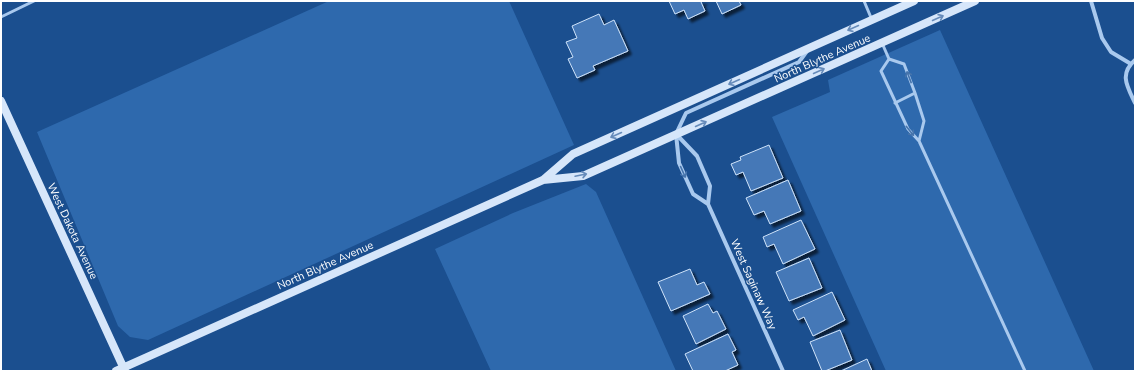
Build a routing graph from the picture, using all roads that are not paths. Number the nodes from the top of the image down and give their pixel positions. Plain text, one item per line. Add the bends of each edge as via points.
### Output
1 (34, 1) edge
2 (864, 1) edge
3 (914, 1) edge
4 (975, 1) edge
5 (1091, 1) edge
6 (1, 17) edge
7 (872, 20) junction
8 (882, 43) junction
9 (809, 48) junction
10 (889, 59) junction
11 (1135, 60) edge
12 (1131, 64) junction
13 (915, 93) junction
14 (1, 100) edge
15 (895, 103) junction
16 (1135, 103) edge
17 (676, 134) junction
18 (919, 141) junction
19 (543, 180) junction
20 (708, 204) junction
21 (121, 370) edge
22 (783, 371) edge
23 (1025, 371) edge

1 - 6 lane
2 - 7 lane
3 - 7 street, North Blythe Avenue
8 -> 4 street, North Blythe Avenue
5 - 12 street via 1102,38 1111,52
7 -> 9 street, North Blythe Avenue
8 - 10 lane
17 -> 8 street, North Blythe Avenue
9 - 17 street, North Blythe Avenue via 799,62 686,113
9 -> 19 street, North Blythe Avenue via 573,154
13 -> 10 lane via 904,64
10 - 15 lane via 881,72
11 - 12 street
12 - 16 street via 1125,74
13 - 15 lane
13 - 18 lane via 924,121
14 - 21 street, West Dakota Avenue
15 -> 18 lane via 908,130
19 -> 17 street, North Blythe Avenue via 583,176
17 - 20 street, West Saginaw Way via 697,156 710,186
17 -> 20 street via 679,164 692,194
18 - 23 lane
19 - 21 street, North Blythe Avenue
20 - 22 street, West Saginaw Way

